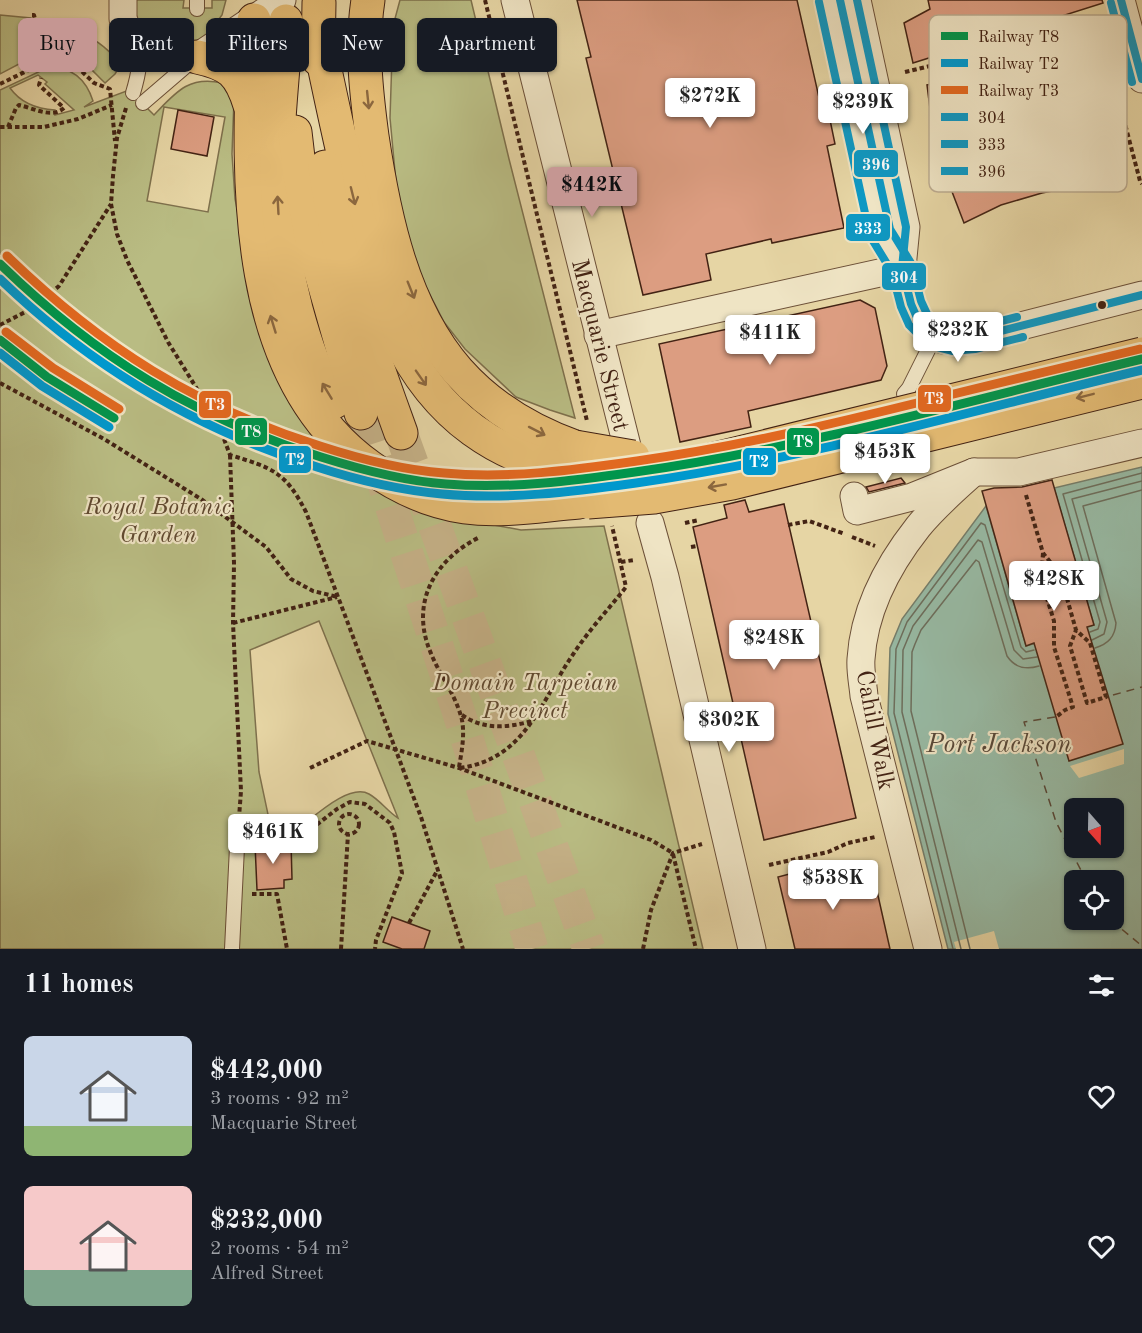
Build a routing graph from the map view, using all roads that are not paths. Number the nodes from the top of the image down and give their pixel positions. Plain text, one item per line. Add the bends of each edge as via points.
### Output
1 (123, 0) edge
2 (368, 0) edge
3 (515, 0) edge
4 (830, 0) edge
5 (857, 0) edge
6 (1121, 0) edge
7 (319, 3) dead end
8 (1125, 15) edge
9 (123, 18) edge
10 (1127, 23) edge
11 (318, 37) junction
12 (206, 51) edge
13 (194, 57) edge
14 (197, 57) junction
15 (194, 59) edge
16 (139, 72) edge
17 (175, 72) edge
18 (252, 72) edge
19 (282, 72) edge
20 (289, 72) edge
21 (1142, 79) edge
22 (250, 105) junction
23 (902, 268) junction
24 (1142, 295) edge
25 (926, 328) junction
26 (598, 335) junction
27 (1142, 354) edge
28 (1142, 382) edge
29 (904, 394) dead end
30 (361, 413) tunnel mouth
31 (401, 433) tunnel mouth
32 (1142, 443) edge
33 (627, 446) dead end
34 (582, 469) junction
35 (974, 472) junction
36 (854, 496) dead end
37 (650, 523) dead end
38 (237, 847) road end
39 (232, 949) edge
40 (753, 949) edge
41 (928, 949) edge

1 - 9 street
2 -> 34 highway via 365,60 375,154 390,228 418,308 442,350 484,397 542,434
3 - 26 street, Macquarie Street
4 - 23 street via 880,233
5 - 23 street via 906,227
6 - 8 street
7 - 11 highway
10 - 21 street
11 - 31 highway via 320,118 337,234
11 -> 34 highway via 375,278 400,342 417,372 435,397 489,441 537,464
12 - 14 street
13 - 14 street
14 - 15 lane
14 - 22 highway via 230,69 242,83
16 - 17 lane via 138,98
18 - 22 highway
34 -> 19 highway via 483,494 435,483 393,461 363,438 344,416 315,369 284,259 277,166
20 - 30 highway via 300,175 312,241
34 -> 22 highway via 495,509 465,507 394,483 359,460 330,433 294,379 270,311 252,199
23 - 25 street via 911,304
23 - 26 street
24 - 25 street via 972,339 953,341
25 - 29 lane
26 - 33 street, Macquarie Street
27 - 34 highway, bridge via 652,473 606,475
28 -> 34 highway, bridge via 732,483 654,497
32 - 35 street via 1019,472
35 - 36 street via 912,497 857,511
35 - 41 street, Cahill Walk via 919,525 898,555 872,605 861,661 864,696
37 - 40 street
38 - 39 lane

